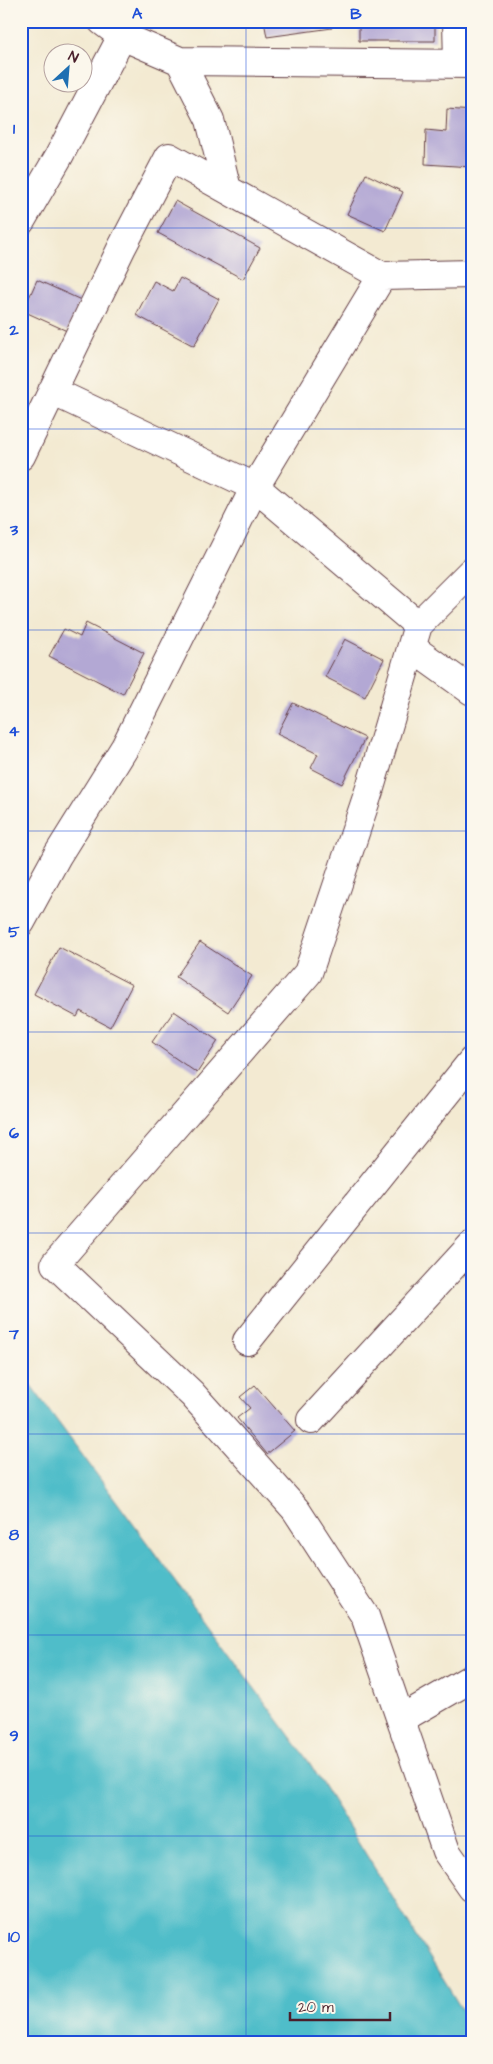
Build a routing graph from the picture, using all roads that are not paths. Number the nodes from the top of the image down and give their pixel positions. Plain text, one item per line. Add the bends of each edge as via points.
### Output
1 (457, 21) edge
2 (118, 26) edge
3 (180, 61) junction
4 (465, 64) edge
5 (227, 189) junction
6 (21, 221) edge
7 (472, 274) edge
8 (382, 276) junction
9 (52, 392) junction
10 (21, 456) edge
11 (255, 488) junction
12 (472, 571) edge
13 (415, 636) junction
14 (472, 691) edge
15 (21, 922) edge
16 (472, 1061) edge
17 (472, 1245) edge
18 (247, 1341) dead end
19 (311, 1420) dead end
20 (472, 1678) edge
21 (401, 1719) junction
22 (472, 1888) edge

1 - 4 street
2 - 3 street
2 - 6 street via 59,156
3 - 4 street
3 - 5 street via 210,120
5 - 8 street
5 - 9 street via 169,157
7 - 8 street
8 - 11 street
9 - 10 street
9 - 11 street
11 - 13 street
11 - 15 street via 125,747 57,856
12 - 13 street
13 - 14 street
13 - 21 street via 370,788 308,973 55,1264 192,1394 296,1510 365,1616
16 - 18 street
17 - 19 street
20 - 21 street
21 - 22 street via 446,1851

